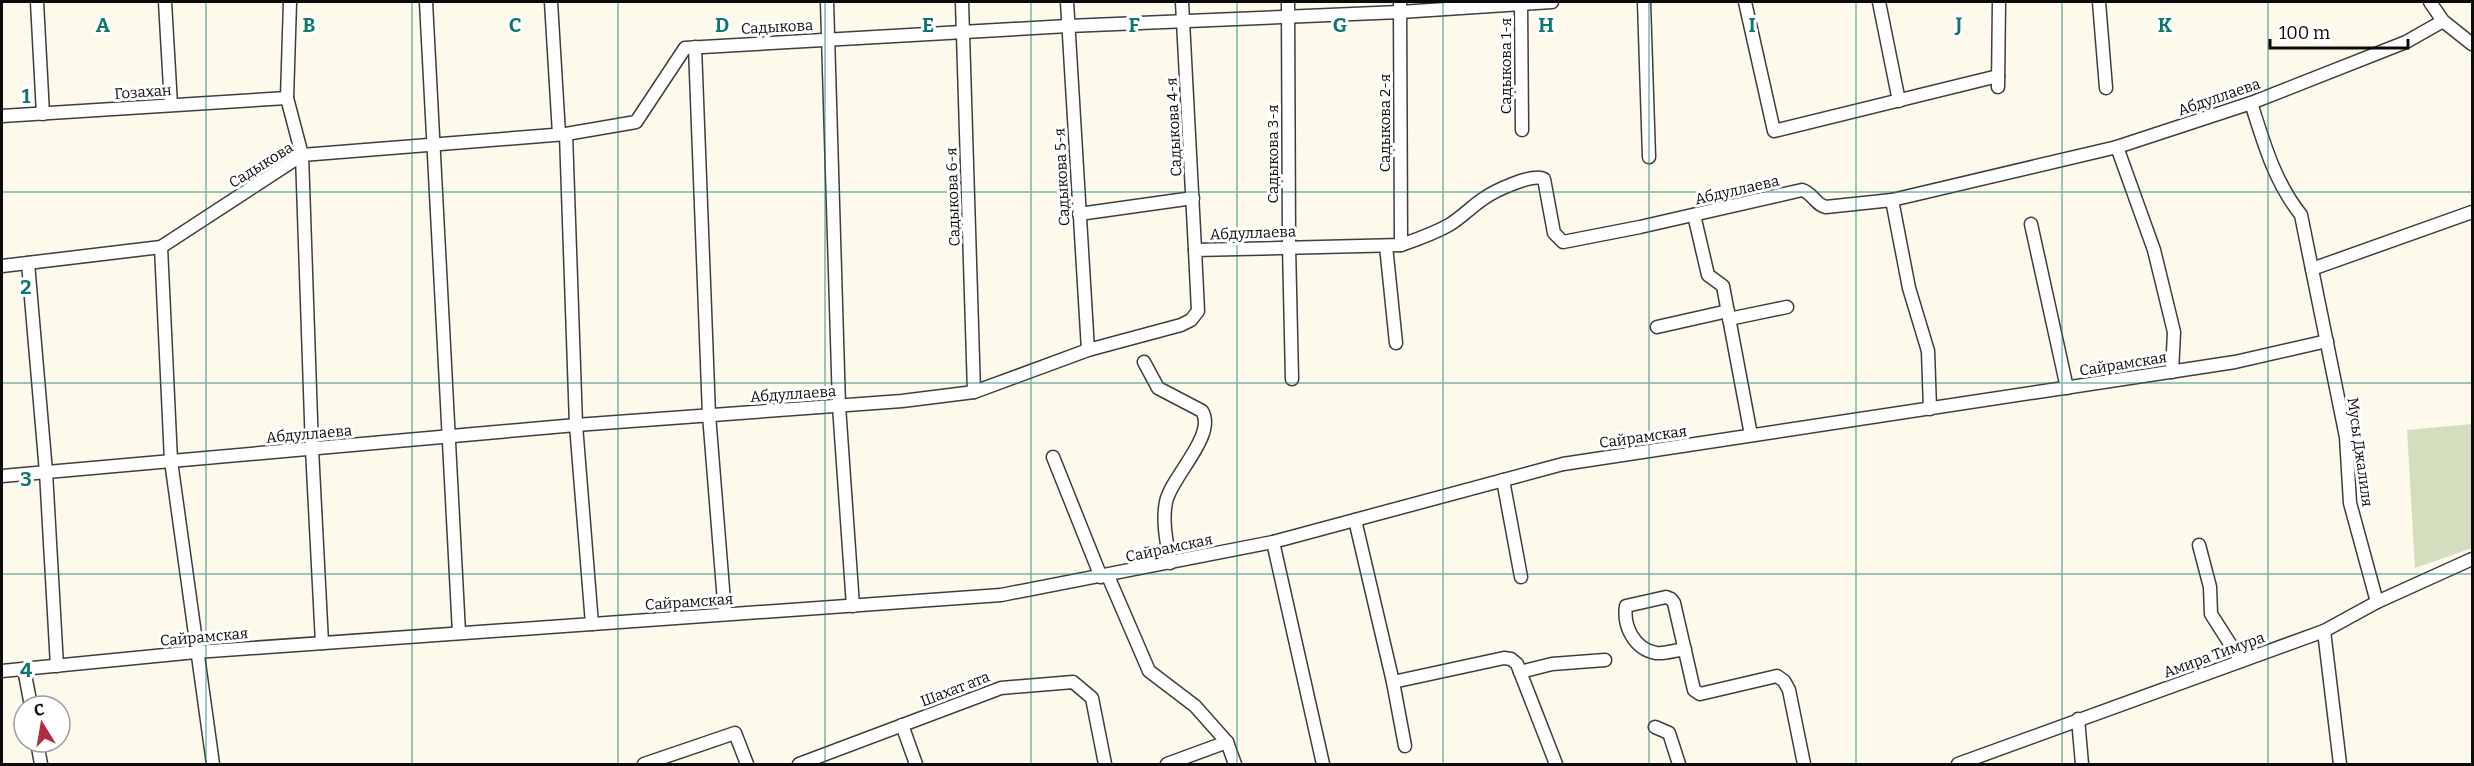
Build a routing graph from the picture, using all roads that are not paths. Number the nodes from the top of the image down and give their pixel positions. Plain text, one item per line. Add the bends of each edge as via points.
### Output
1 (37, 2) edge
2 (165, 2) edge
3 (290, 2) edge
4 (426, 2) edge
5 (551, 2) edge
6 (827, 2) edge
7 (962, 2) edge
8 (1067, 2) edge
9 (1182, 2) edge
10 (1288, 2) edge
11 (1552, 2) edge
12 (1644, 2) edge
13 (1745, 2) edge
14 (1880, 2) edge
15 (1999, 2) edge
16 (2098, 2) edge
17 (2430, 2) edge
18 (1521, 3) edge
19 (1400, 7) edge
20 (1288, 17) junction
21 (2443, 21) junction
22 (1183, 22) junction
23 (1068, 26) junction
24 (963, 32) junction
25 (829, 40) junction
26 (2472, 44) edge
27 (695, 47) junction
28 (2106, 88) dead end
29 (287, 98) junction
30 (1899, 101) junction
31 (2251, 103) junction
32 (171, 105) junction
33 (43, 114) junction
34 (2, 116) edge
35 (1522, 130) dead end
36 (562, 134) junction
37 (434, 144) junction
38 (2116, 147) junction
39 (302, 155) junction
40 (1648, 157) dead end
41 (1193, 198) junction
42 (1892, 200) junction
43 (2472, 212) edge
44 (1079, 214) junction
45 (1694, 215) junction
46 (2031, 224) dead end
47 (1401, 245) junction
48 (1289, 246) junction
49 (1386, 246) junction
50 (161, 247) junction
51 (1196, 250) junction
52 (28, 263) junction
53 (2, 266) edge
54 (2312, 269) junction
55 (1786, 308) dead end
56 (1729, 315) junction
57 (1657, 327) dead end
58 (2327, 341) junction
59 (1396, 343) dead end
60 (1088, 350) junction
61 (1144, 362) dead end
62 (2172, 372) junction
63 (1292, 379) dead end
64 (2067, 388) junction
65 (974, 392) junction
66 (839, 406) junction
67 (1930, 409) junction
68 (709, 415) junction
69 (576, 425) junction
70 (1751, 435) junction
71 (447, 436) junction
72 (312, 448) junction
73 (1053, 457) dead end
74 (171, 461) junction
75 (46, 472) junction
76 (2, 476) edge
77 (1503, 480) junction
78 (1355, 520) junction
79 (1273, 542) junction
80 (2199, 545) dead end
81 (2471, 562) edge
82 (1170, 563) junction
83 (1105, 577) junction
84 (1521, 577) dead end
85 (2377, 602) junction
86 (853, 606) junction
87 (725, 614) junction
88 (592, 624) junction
89 (2324, 631) junction
90 (459, 633) junction
91 (322, 643) junction
92 (1685, 649) junction
93 (196, 652) junction
94 (1605, 660) dead end
95 (2241, 661) junction
96 (57, 666) junction
97 (24, 669) junction
98 (2, 671) edge
99 (1520, 672) junction
100 (1393, 682) junction
101 (28, 694) edge
102 (2078, 719) junction
103 (902, 725) junction
104 (1654, 727) dead end
105 (1227, 742) junction
106 (1405, 746) dead end
107 (213, 765) edge
108 (644, 765) edge
109 (747, 765) edge
110 (799, 765) edge
111 (916, 765) edge
112 (1106, 765) edge
113 (1167, 765) edge
114 (1234, 765) edge
115 (1323, 765) edge
116 (1556, 765) edge
117 (1679, 765) edge
118 (1804, 765) edge
119 (1958, 765) edge
120 (2082, 765) edge
121 (2340, 765) edge

1 - 33 street
2 - 32 street
3 - 29 street
4 - 37 street
5 - 36 street
6 - 25 street
7 - 24 street, Садыкова 6-я
8 - 23 street, Садыкова 5-я
9 - 22 street, Садыкова 4-я
10 - 20 street, Садыкова 3-я
11 - 18 street, Садыкова
12 - 40 street
13 - 30 street via 1774,131
14 - 30 street
15 - 30 street via 1998,81
16 - 28 street
17 - 21 street
18 - 19 street, Садыкова
18 - 35 street, Садыкова 1-я
19 - 20 street, Садыкова
19 - 47 street, Садыкова 2-я
20 - 22 street, Садыкова
20 - 48 street, Садыкова 3-я
21 - 26 street
21 - 31 street, Абдуллаева via 2406,42
22 - 23 street, Садыкова
22 - 41 street, Садыкова 4-я
23 - 24 street, Садыкова
23 - 44 street, Садыкова 5-я
24 - 25 street, Садыкова
24 - 65 street, Садыкова 6-я
25 - 27 street, Садыкова
25 - 66 street
27 - 36 street, Садыкова via 685,48 636,122
27 - 68 street
29 - 32 street, Гозахан
29 - 39 street
31 - 38 street, Абдуллаева
31 - 54 street, Мусы Джалиля via 2272,168 2301,215
32 - 33 street, Гозахан
33 - 34 street, Гозахан
36 - 37 street, Садыкова
36 - 69 street
37 - 39 street, Садыкова
37 - 71 street
38 - 42 street, Абдуллаева
38 - 62 street via 2154,250 2174,332
39 - 50 street, Садыкова
39 - 72 street
41 - 44 street
41 - 51 street, Садыкова 4-я
42 - 45 street, Абдуллаева via 1826,207 1802,190
42 - 67 street via 1909,288 1928,351
43 - 54 street
44 - 60 street, Садыкова 5-я
45 - 47 street, Абдуллаева via 1563,242 1554,233 1544,179 1536,177 1503,188 1430,236
45 - 56 street via 1708,275 1723,286
46 - 64 street
47 - 49 street, Абдуллаева
48 - 49 street, Абдуллаева
48 - 51 street, Абдуллаева
48 - 63 street, Садыкова 3-я
49 - 59 street
50 - 52 street, Садыкова
50 - 74 street
51 - 60 street, Абдуллаева via 1198,311 1191,320
52 - 53 street, Садыкова
52 - 75 street
54 - 58 street, Мусы Джалиля
55 - 56 street
56 - 57 street
56 - 70 street
58 - 62 street, Сайрамская
58 - 85 street, Мусы Джалиля via 2346,437 2350,502
60 - 65 street, Абдуллаева
61 - 82 street via 1158,388 1202,411 1205,417 1204,432 1167,500
62 - 64 street, Сайрамская
64 - 67 street, Сайрамская
65 - 66 street, Абдуллаева
66 - 68 street, Абдуллаева
66 - 86 street
67 - 70 street, Сайрамская
68 - 69 street, Абдуллаева
68 - 87 street
69 - 71 street, Абдуллаева
69 - 88 street
70 - 77 street, Сайрамская via 1563,464
71 - 72 street, Абдуллаева
71 - 90 street
72 - 74 street, Абдуллаева
72 - 91 street
73 - 83 street
74 - 75 street, Абдуллаева
74 - 93 street
75 - 76 street, Абдуллаева
75 - 96 street
77 - 78 street, Сайрамская
77 - 84 street
78 - 79 street, Сайрамская
78 - 100 street
79 - 82 street, Сайрамская
79 - 115 street
80 - 95 street via 2210,587 2211,614
81 - 85 street, Амира Тимура
82 - 83 street, Сайрамская
83 - 86 street, Сайрамская via 1001,595
83 - 105 street via 1149,672 1194,706
85 - 89 street, Амира Тимура
86 - 87 street, Сайрамская
87 - 88 street, Сайрамская
88 - 90 street, Сайрамская
89 - 95 street, Амира Тимура
89 - 121 street
90 - 91 street, Сайрамская
91 - 93 street, Сайрамская
92 - 92 street via 1671,598 1626,606 1634,641 1657,653
92 - 118 street via 1694,690 1700,694 1777,676 1784,681
93 - 96 street, Сайрамская
93 - 107 street
94 - 99 street via 1552,664
95 - 102 street, Амира Тимура
96 - 97 street, Сайрамская
97 - 98 street, Сайрамская
97 - 101 street
99 - 100 street via 1511,659 1504,658
99 - 116 street
100 - 106 street
102 - 119 street, Амира Тимура
102 - 120 street
103 - 110 street, Шахат ата
103 - 111 street
103 - 112 street, Шахат ата via 1001,688 1073,682 1092,698
104 - 117 street via 1669,733
105 - 113 street
105 - 114 street
108 - 109 street via 735,733

